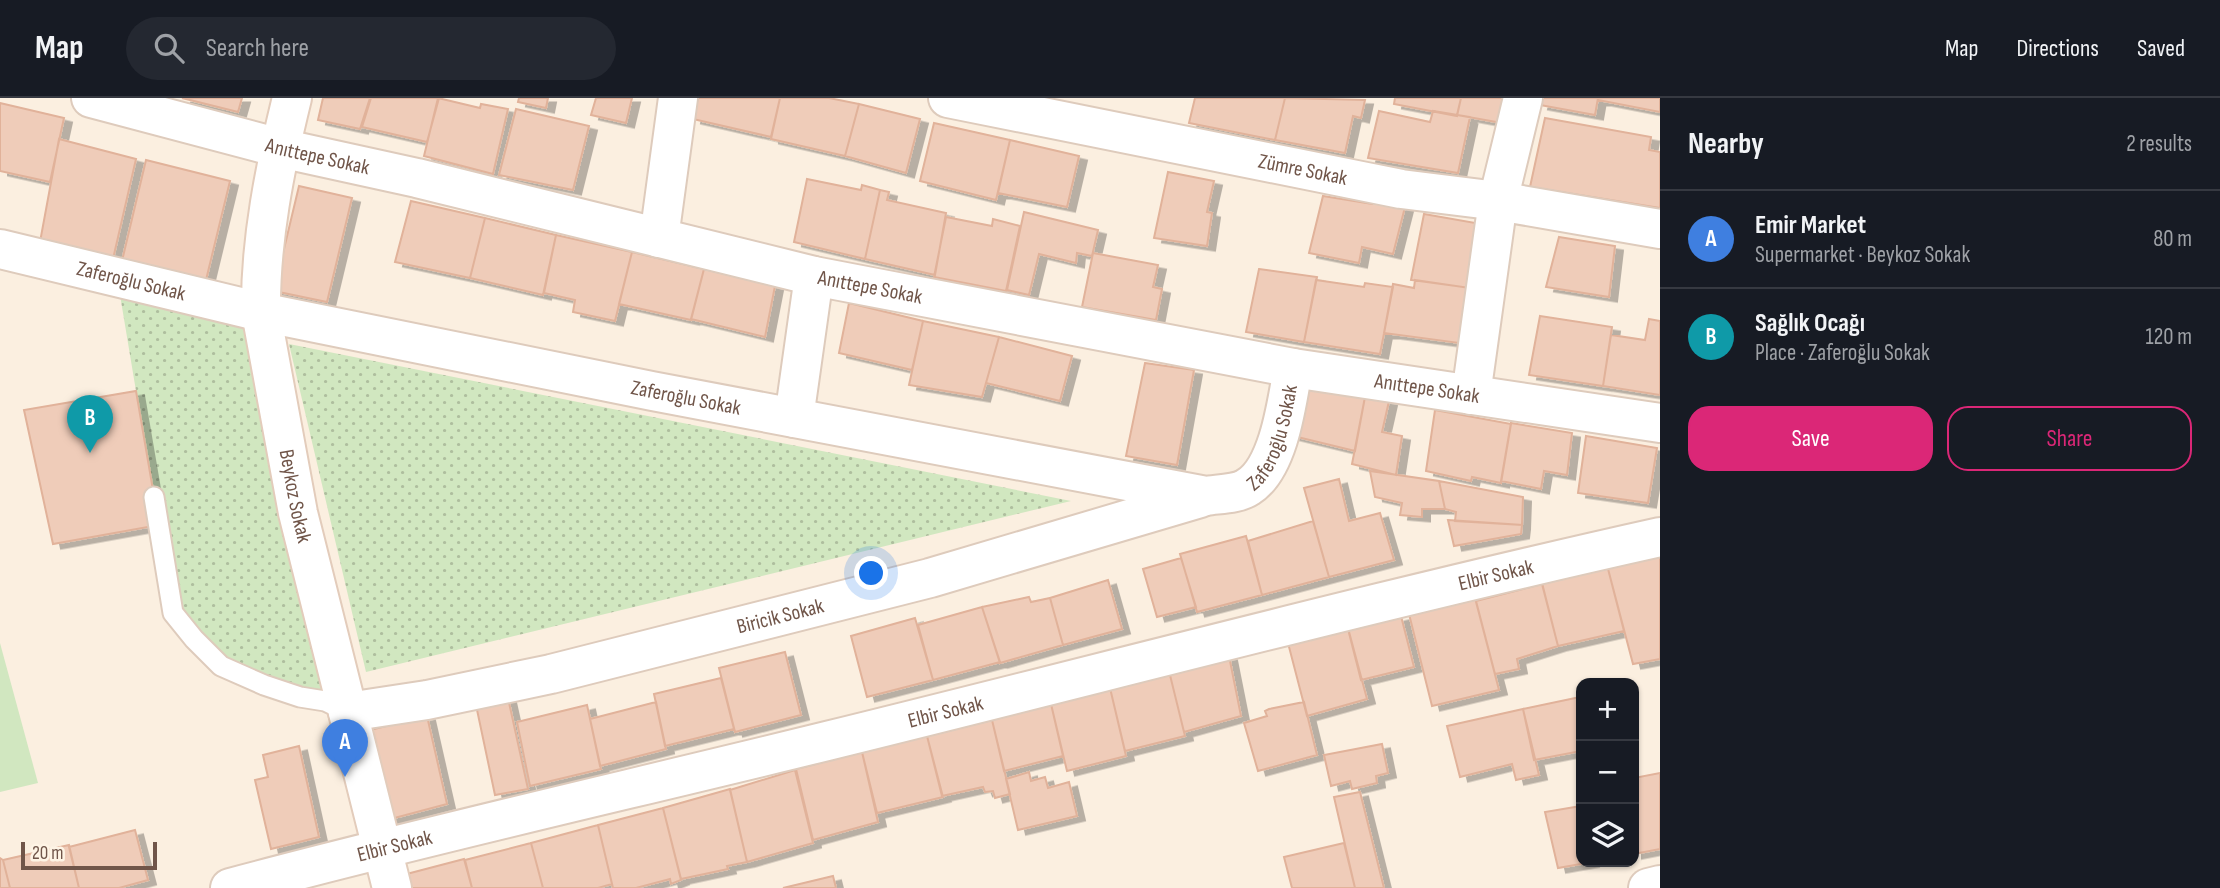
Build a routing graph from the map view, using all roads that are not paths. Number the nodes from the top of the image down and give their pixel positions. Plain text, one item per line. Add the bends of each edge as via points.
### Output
1 (91, 98) edge
2 (292, 98) edge
3 (678, 98) edge
4 (948, 98) edge
5 (1523, 98) edge
6 (279, 148) junction
7 (1498, 201) junction
8 (1660, 229) edge
9 (659, 238) junction
10 (0, 249) edge
11 (814, 276) junction
12 (261, 312) junction
13 (1293, 368) junction
14 (1471, 395) junction
15 (794, 418) junction
16 (1660, 423) edge
17 (1206, 496) junction
18 (154, 497) dead end
19 (1660, 537) edge
20 (348, 712) junction
21 (382, 847) junction
22 (1660, 886) edge
23 (230, 888) edge
24 (392, 888) edge
25 (1648, 888) edge

1 - 6 street, Anıttepe Sokak
2 - 6 street, Beykoz Sokak
3 - 9 street
4 - 7 street, Zümre Sokak via 1401,188
5 - 7 street
6 - 9 street, Anıttepe Sokak via 417,177
6 - 12 street, Beykoz Sokak via 260,279
7 - 8 street, Zümre Sokak
7 - 14 street
9 - 11 street, Anıttepe Sokak
10 - 12 street, Zaferoğlu Sokak
11 - 13 street, Anıttepe Sokak
11 - 15 street
12 - 15 street, Zaferoğlu Sokak
12 - 20 street, Beykoz Sokak via 298,513
13 - 14 street, Anıttepe Sokak
13 - 17 street, Zaferoğlu Sokak via 1285,413 1266,471 1247,488
14 - 16 street, Anıttepe Sokak
15 - 17 street, Zaferoğlu Sokak
17 - 20 street, Biricik Sokak via 930,578 603,661 427,700
18 - 20 lane via 173,613 194,639 221,666
19 - 21 street, Elbir Sokak via 1484,576
20 - 21 street, Beykoz Sokak
21 - 23 street, Elbir Sokak
21 - 24 street, Beykoz Sokak
22 - 25 street

